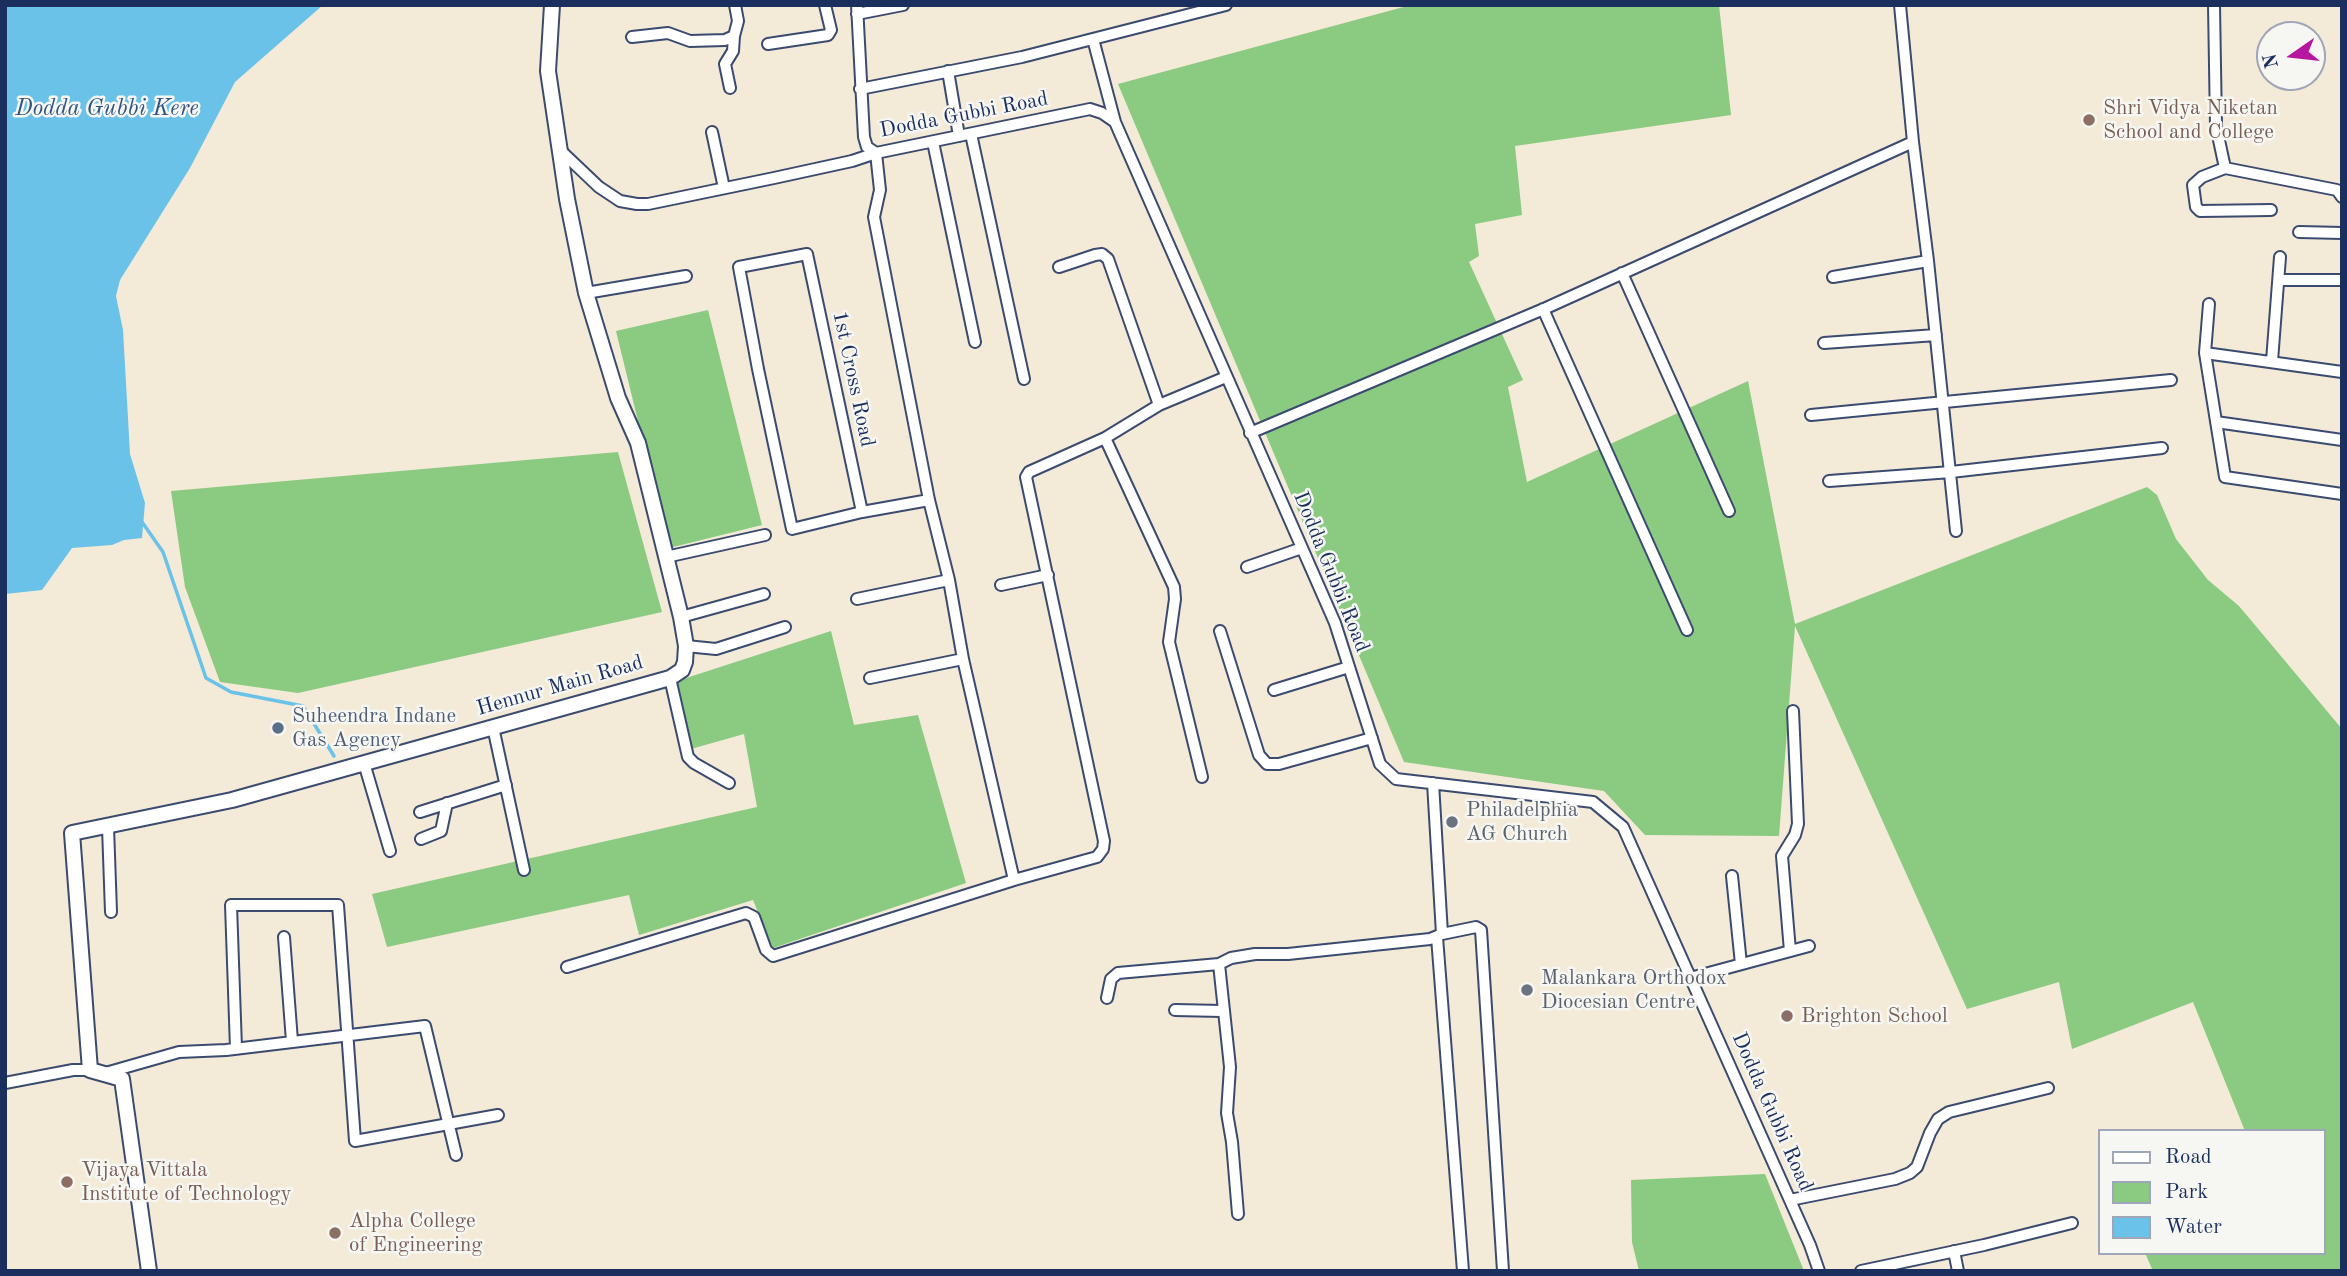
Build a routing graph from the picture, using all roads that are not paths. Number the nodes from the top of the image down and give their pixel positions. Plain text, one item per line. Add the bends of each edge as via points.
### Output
1 (552, 5) edge
2 (736, 5) edge
3 (825, 5) edge
4 (903, 5) edge
5 (1226, 5) edge
6 (1900, 5) edge
7 (2214, 5) edge
8 (857, 10) edge
9 (734, 36) junction
10 (632, 37) dead end
11 (1093, 39) junction
12 (768, 44) dead end
13 (948, 71) junction
14 (730, 88) dead end
15 (860, 89) junction
16 (1115, 122) junction
17 (712, 132) dead end
18 (971, 134) junction
19 (959, 136) junction
20 (933, 142) junction
21 (1913, 142) junction
22 (559, 149) junction
23 (876, 153) junction
24 (2225, 169) junction
25 (724, 188) junction
26 (2342, 197) edge
27 (2271, 210) dead end
28 (2299, 232) dead end
29 (2342, 233) edge
30 (2280, 257) dead end
31 (1928, 261) junction
32 (1059, 267) dead end
33 (1622, 273) junction
34 (686, 276) dead end
35 (1832, 277) dead end
36 (2279, 280) junction
37 (2342, 280) edge
38 (586, 293) junction
39 (2209, 304) dead end
40 (1543, 309) junction
41 (1936, 335) junction
42 (975, 342) dead end
43 (1824, 343) dead end
44 (2205, 353) junction
45 (2272, 361) junction
46 (2342, 372) edge
47 (1226, 377) junction
48 (1024, 379) dead end
49 (2171, 380) dead end
50 (1944, 403) junction
51 (1159, 405) junction
52 (1811, 415) dead end
53 (2216, 422) junction
54 (1250, 433) junction
55 (1105, 438) junction
56 (2342, 440) edge
57 (2162, 448) dead end
58 (1951, 472) junction
59 (1829, 481) dead end
60 (2342, 494) edge
61 (929, 500) junction
62 (1729, 511) dead end
63 (862, 512) junction
64 (1956, 531) dead end
65 (765, 535) dead end
66 (1302, 548) junction
67 (666, 557) junction
68 (1247, 566) dead end
69 (1048, 575) junction
70 (949, 580) junction
71 (1001, 585) dead end
72 (764, 594) dead end
73 (857, 599) dead end
74 (681, 617) junction
75 (785, 626) dead end
76 (1687, 630) dead end
77 (1220, 631) dead end
78 (686, 646) junction
79 (963, 659) junction
80 (1349, 667) junction
81 (670, 678) junction
82 (870, 678) dead end
83 (1274, 690) dead end
84 (1793, 711) dead end
85 (493, 727) junction
86 (1372, 738) junction
87 (364, 763) junction
88 (1202, 777) dead end
89 (729, 783) dead end
90 (1433, 783) junction
91 (506, 785) junction
92 (447, 803) junction
93 (419, 811) dead end
94 (108, 827) junction
95 (421, 839) dead end
96 (390, 851) dead end
97 (524, 870) dead end
98 (1732, 876) dead end
99 (1014, 880) junction
100 (111, 912) dead end
101 (1439, 936) junction
102 (285, 937) dead end
103 (1809, 946) dead end
104 (1790, 951) junction
105 (1219, 964) junction
106 (1741, 964) junction
107 (567, 967) dead end
108 (1690, 978) junction
109 (1107, 998) dead end
110 (1175, 1010) dead end
111 (1223, 1011) junction
112 (346, 1035) junction
113 (292, 1041) junction
114 (236, 1048) junction
115 (96, 1072) junction
116 (5, 1083) edge
117 (2048, 1088) dead end
118 (498, 1115) dead end
119 (449, 1125) junction
120 (456, 1155) dead end
121 (1790, 1200) junction
122 (1238, 1214) dead end
123 (2072, 1223) dead end
124 (1954, 1251) junction
125 (1886, 1268) edge
126 (149, 1271) edge
127 (1463, 1271) edge
128 (1503, 1271) edge
129 (1819, 1271) edge
130 (1861, 1271) edge
131 (1958, 1271) edge

1 - 22 main road via 548,71
2 - 9 street
3 - 12 street via 828,34
4 - 8 street
5 - 11 street
6 - 21 street
7 - 24 street via 2216,126
8 - 15 street, Dodda Gubbi Road
9 - 10 street via 690,41 668,33
9 - 14 street via 733,51 724,64
11 - 13 street
11 - 16 street
13 - 15 street
13 - 19 street
15 - 23 street, Dodda Gubbi Road via 867,148
16 - 18 street, Dodda Gubbi Road via 1090,109
16 - 47 street, Dodda Gubbi Road
17 - 25 street
18 - 19 street, Dodda Gubbi Road
18 - 48 street
19 - 20 street, Dodda Gubbi Road
20 - 23 street, Dodda Gubbi Road
20 - 42 street
21 - 31 street
21 - 33 street
22 - 25 street via 587,178 620,201 648,204
22 - 38 main road
23 - 25 street
23 - 61 street via 880,190 874,217
24 - 26 street via 2337,190
24 - 27 street via 2193,185 2200,211
28 - 29 street
30 - 36 street
31 - 35 street
31 - 41 street
32 - 51 street via 1095,255 1108,259
33 - 40 street
33 - 62 street
34 - 38 street
36 - 37 street
36 - 45 street
38 - 67 main road via 618,398 638,443
39 - 44 street
40 - 54 street
40 - 76 street
41 - 43 street
41 - 50 street
44 - 45 street
44 - 53 street
45 - 46 street
47 - 51 street
47 - 54 street, Dodda Gubbi Road
49 - 50 street
50 - 52 street
50 - 58 street
51 - 55 street
53 - 56 street
53 - 60 street via 2225,477
54 - 66 street, Dodda Gubbi Road
55 - 69 street via 1026,477
55 - 88 street via 1174,587 1169,642
57 - 58 street
58 - 59 street
58 - 64 street
61 - 63 street
61 - 70 street
63 - 63 street, 1st Cross Road via 807,254 739,267 792,529
65 - 67 street
66 - 68 street
66 - 80 street, Dodda Gubbi Road
67 - 74 main road
69 - 71 street
69 - 99 street via 1104,841 1097,857
70 - 73 street
70 - 79 street
72 - 74 street
74 - 78 main road
75 - 78 street via 716,649
77 - 86 street via 1259,755 1267,764
78 - 81 main road, Hennur Main Road via 682,670
79 - 82 street
79 - 99 street
80 - 83 street
80 - 86 street, Dodda Gubbi Road
81 - 85 main road, Hennur Main Road
81 - 89 street via 688,757
84 - 104 street via 1798,824 1782,856
85 - 87 main road, Hennur Main Road
85 - 91 street
86 - 90 street, Dodda Gubbi Road via 1380,764 1396,779
87 - 94 main road, Hennur Main Road via 232,800
87 - 96 street
90 - 101 street
90 - 108 street, Dodda Gubbi Road via 1593,802 1623,828
91 - 92 street
91 - 97 street
92 - 93 street
92 - 95 street via 441,831
94 - 100 street
94 - 115 main road, Hennur Main Road via 72,833
98 - 106 street
99 - 107 street via 773,956 766,950 754,917 746,912
101 - 105 street via 1255,954
101 - 127 street
101 - 128 street via 1476,927 1481,930
102 - 113 street
103 - 104 street
104 - 106 street
105 - 109 street via 1118,973 1111,979
105 - 111 street
106 - 108 street
108 - 121 street, Dodda Gubbi Road
110 - 111 street
111 - 122 street via 1230,1067 1227,1113
112 - 113 street
112 - 114 street via 338,905 231,905
112 - 119 street via 425,1026
112 - 119 street via 355,1141
113 - 114 street
114 - 115 street via 178,1052
115 - 116 street via 73,1070
115 - 126 main road via 122,1079
117 - 121 street via 1949,1112 1938,1119 1910,1173
118 - 119 street
119 - 120 street
121 - 129 street, Dodda Gubbi Road
123 - 124 street
124 - 125 street
124 - 131 street
125 - 130 street

